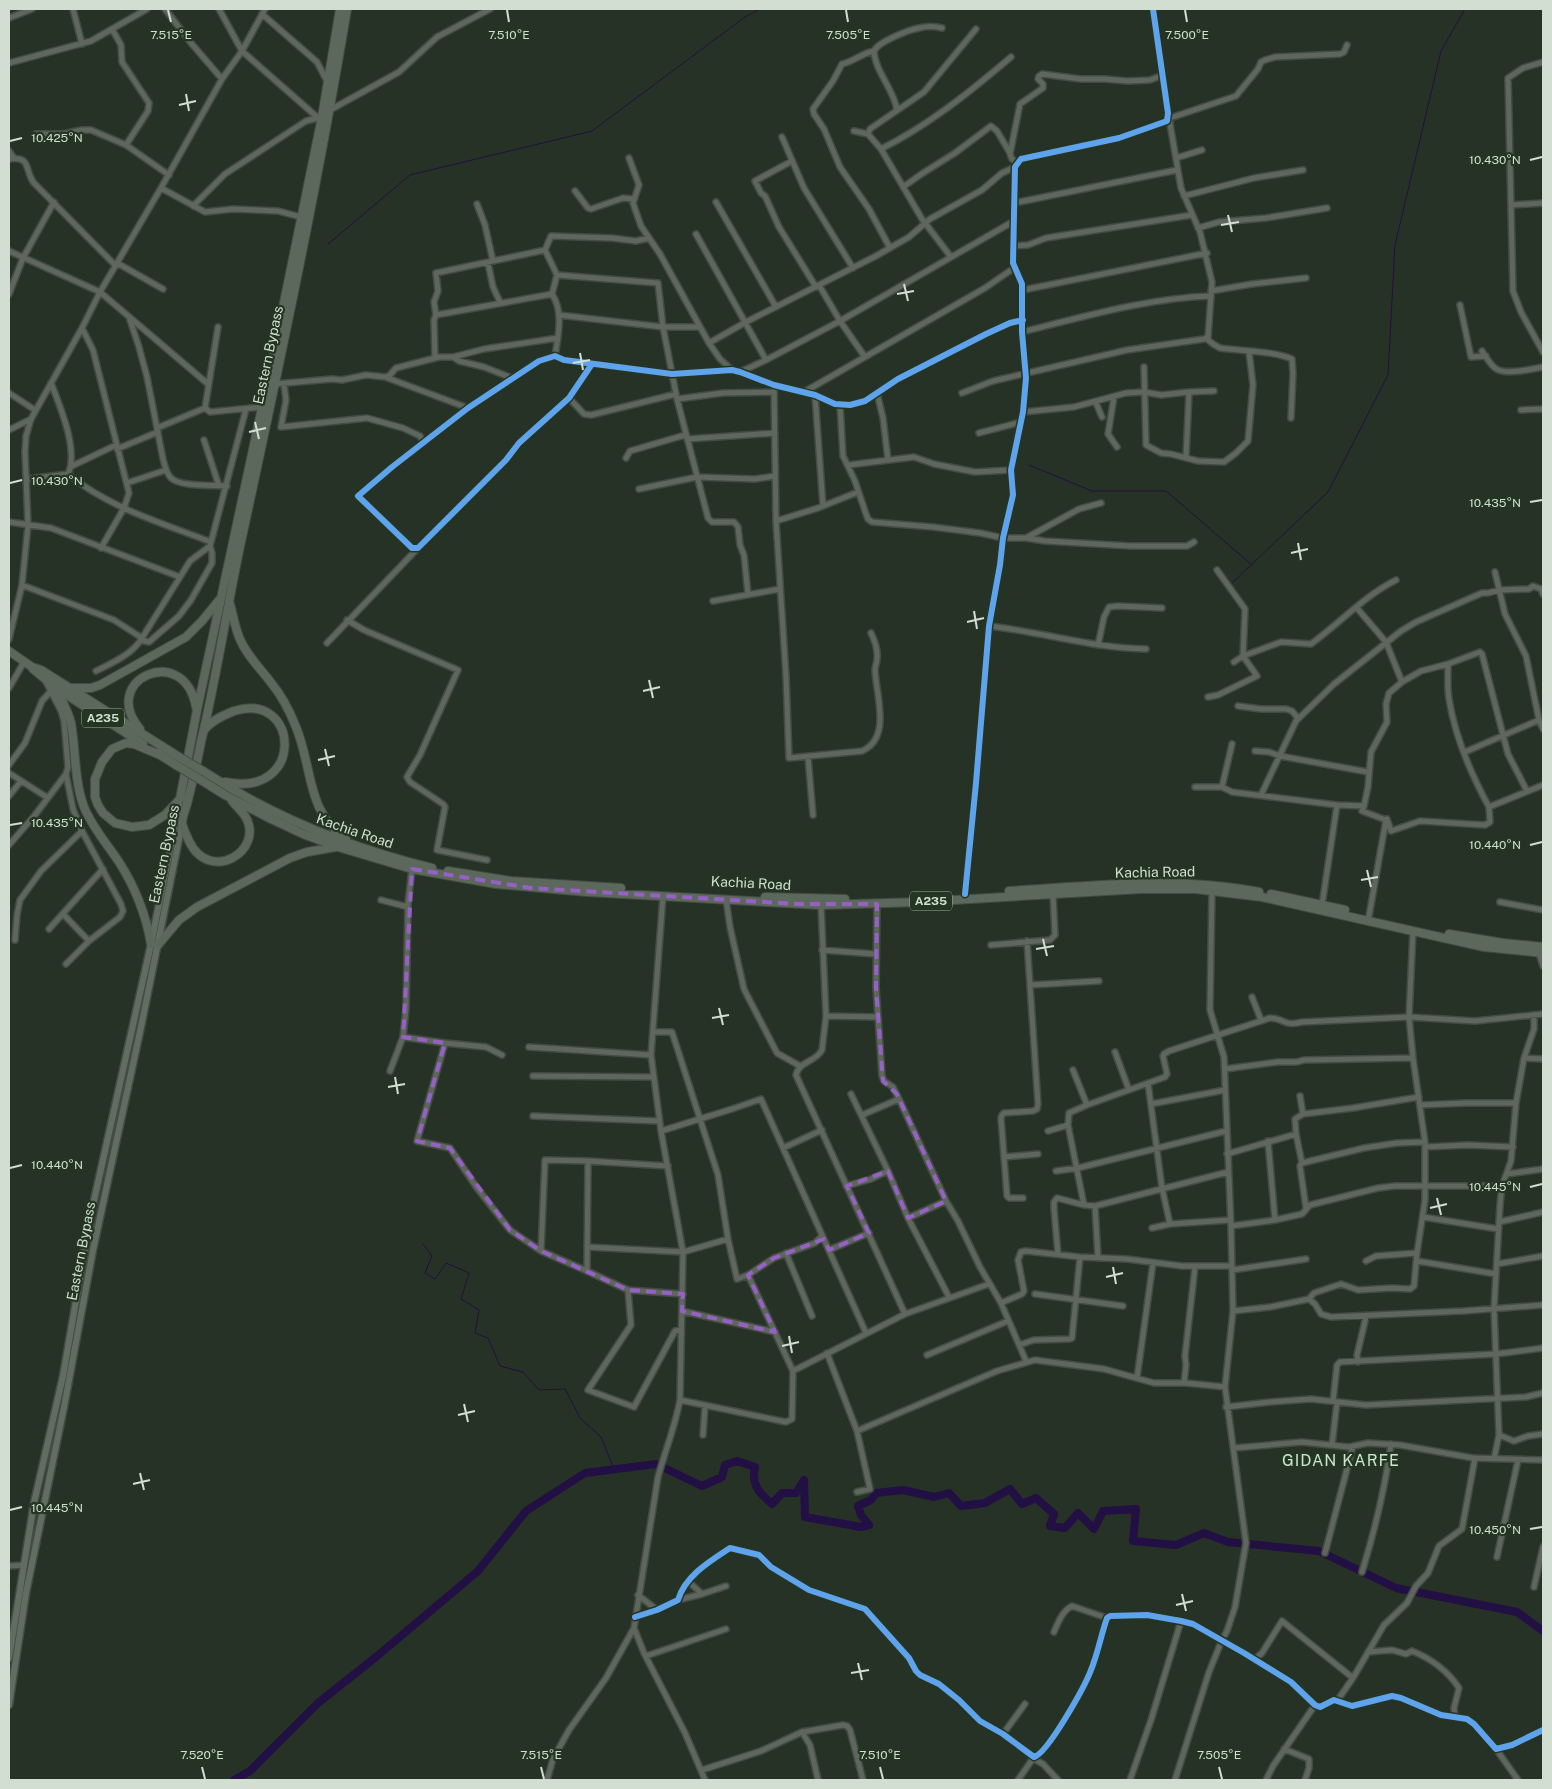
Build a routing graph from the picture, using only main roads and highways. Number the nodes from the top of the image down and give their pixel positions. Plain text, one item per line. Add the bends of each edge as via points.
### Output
1 (340, 9) edge
2 (347, 9) edge
3 (226, 597) junction
4 (9, 651) edge
5 (32, 667) junction
6 (70, 688) junction
7 (53, 690) junction
8 (197, 710) junction
9 (204, 730) junction
10 (147, 736) junction
11 (160, 755) junction
12 (218, 781) junction
13 (225, 795) junction
14 (180, 799) junction
15 (182, 824) junction
16 (338, 847) junction
17 (358, 849) junction
18 (633, 892) junction
19 (1340, 912) junction
20 (155, 945) junction
21 (1542, 951) edge
22 (9, 1658) edge
23 (9, 1705) edge

1 - 3 highway, Eastern Bypass
2 - 3 highway, Eastern Bypass via 275,384
3 - 6 highway via 177,643 100,685
3 - 8 highway, Eastern Bypass
3 - 9 highway, Eastern Bypass
3 - 17 highway via 239,638 274,686 297,728 315,800 322,814 340,835
4 - 5 highway, Kachia Road / A235
5 - 6 highway, Kachia Road / A235
5 - 7 highway, A235
6 - 10 highway, Kachia Road / A235
7 - 11 highway, A235
7 - 20 highway via 65,706 70,723 83,805 134,890
8 - 10 highway via 190,690 178,678 164,671 146,674 133,687 129,702 134,721
8 - 14 highway, Eastern Bypass
9 - 12 highway via 215,720 248,708 266,712 282,729 286,744 282,760 272,773 250,783
9 - 15 highway, Eastern Bypass
10 - 12 highway, Kachia Road / A235, bridge
11 - 13 highway, A235, bridge
11 - 14 highway via 126,743 107,754 97,770 95,788 98,805 115,823 142,827 157,821
12 - 17 highway, Kachia Road / A235 via 276,814
13 - 15 highway via 245,816 249,828 247,842 233,858 224,862 211,861 198,855
13 - 16 highway, Kachia Road / A235 via 278,823
14 - 20 main road, Eastern Bypass
15 - 20 main road, Eastern Bypass
16 - 17 highway, Kachia Road / A235
16 - 20 highway via 290,858 196,906
17 - 18 highway, Kachia Road / A235 via 430,868 492,878
17 - 18 highway, Kachia Road / A235 via 412,869 505,885
18 - 19 highway, Kachia Road / A235 via 726,900 877,904 1159,888 1212,890
18 - 19 highway, Kachia Road / A235 via 831,899 1180,883 1243,889 1322,905
19 - 21 highway, Kachia Road / A235
19 - 21 highway, Kachia Road / A235 via 1484,947
20 - 22 main road, Eastern Bypass via 91,1214 63,1376 34,1503
20 - 23 main road, Eastern Bypass via 26,1593

